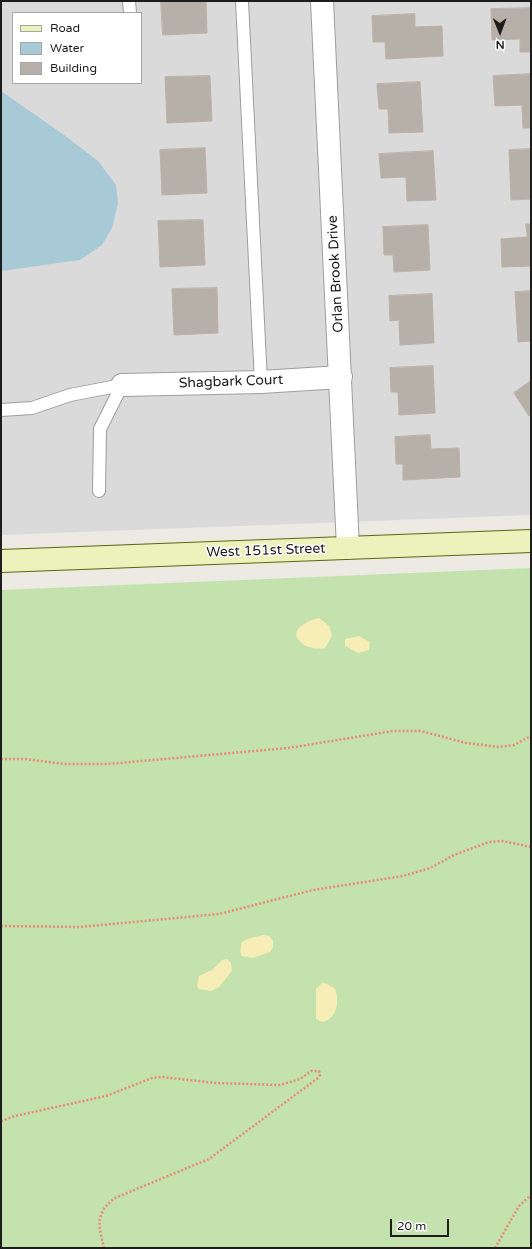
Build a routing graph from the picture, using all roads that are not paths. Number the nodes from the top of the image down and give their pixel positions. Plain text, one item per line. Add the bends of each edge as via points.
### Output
1 (129, 1) edge
2 (242, 1) edge
3 (322, 1) edge
4 (130, 12) edge
5 (341, 377) junction
6 (261, 382) junction
7 (122, 385) junction
8 (1, 410) edge
9 (99, 490) dead end
10 (531, 541) edge
11 (348, 548) junction
12 (1, 561) edge

1 - 4 lane
2 - 6 lane
3 - 5 street, Orlan Brook Drive
5 - 6 street, Shagbark Court
5 - 11 street, Orlan Brook Drive
6 - 7 street, Shagbark Court
7 - 8 lane via 70,395 32,408
7 - 9 lane via 100,429
10 - 11 street, West 151st Street
11 - 12 street, West 151st Street

